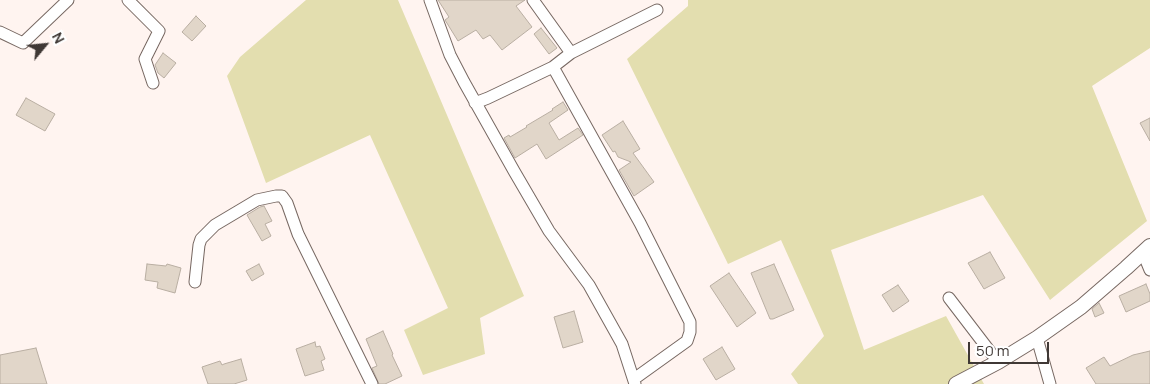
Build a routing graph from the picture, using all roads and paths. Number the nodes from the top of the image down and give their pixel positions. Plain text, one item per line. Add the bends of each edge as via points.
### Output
1 (68, 0) edge
2 (128, 0) edge
3 (430, 0) edge
4 (533, 0) edge
5 (656, 10) dead end
6 (0, 32) edge
7 (572, 53) junction
8 (553, 67) junction
9 (153, 83) dead end
10 (475, 103) junction
11 (1146, 250) edge
12 (1150, 270) edge
13 (195, 282) dead end
14 (949, 298) dead end
15 (1037, 338) junction
16 (998, 362) junction
17 (634, 382) edge
18 (372, 384) edge
19 (956, 384) edge
20 (1050, 384) edge

1 - 6 street via 23,43
2 - 9 street via 159,31 145,59
3 - 10 street via 450,55
4 - 7 street
5 - 7 street
7 - 8 street
8 - 10 street
8 - 17 street via 640,223 690,322 687,341
10 - 17 street via 549,231 589,285 622,344
11 - 12 street
11 - 15 street via 1081,307
13 - 18 street via 201,239 215,225 257,200 282,196
14 - 16 street
15 - 16 street
15 - 20 street
16 - 19 street

